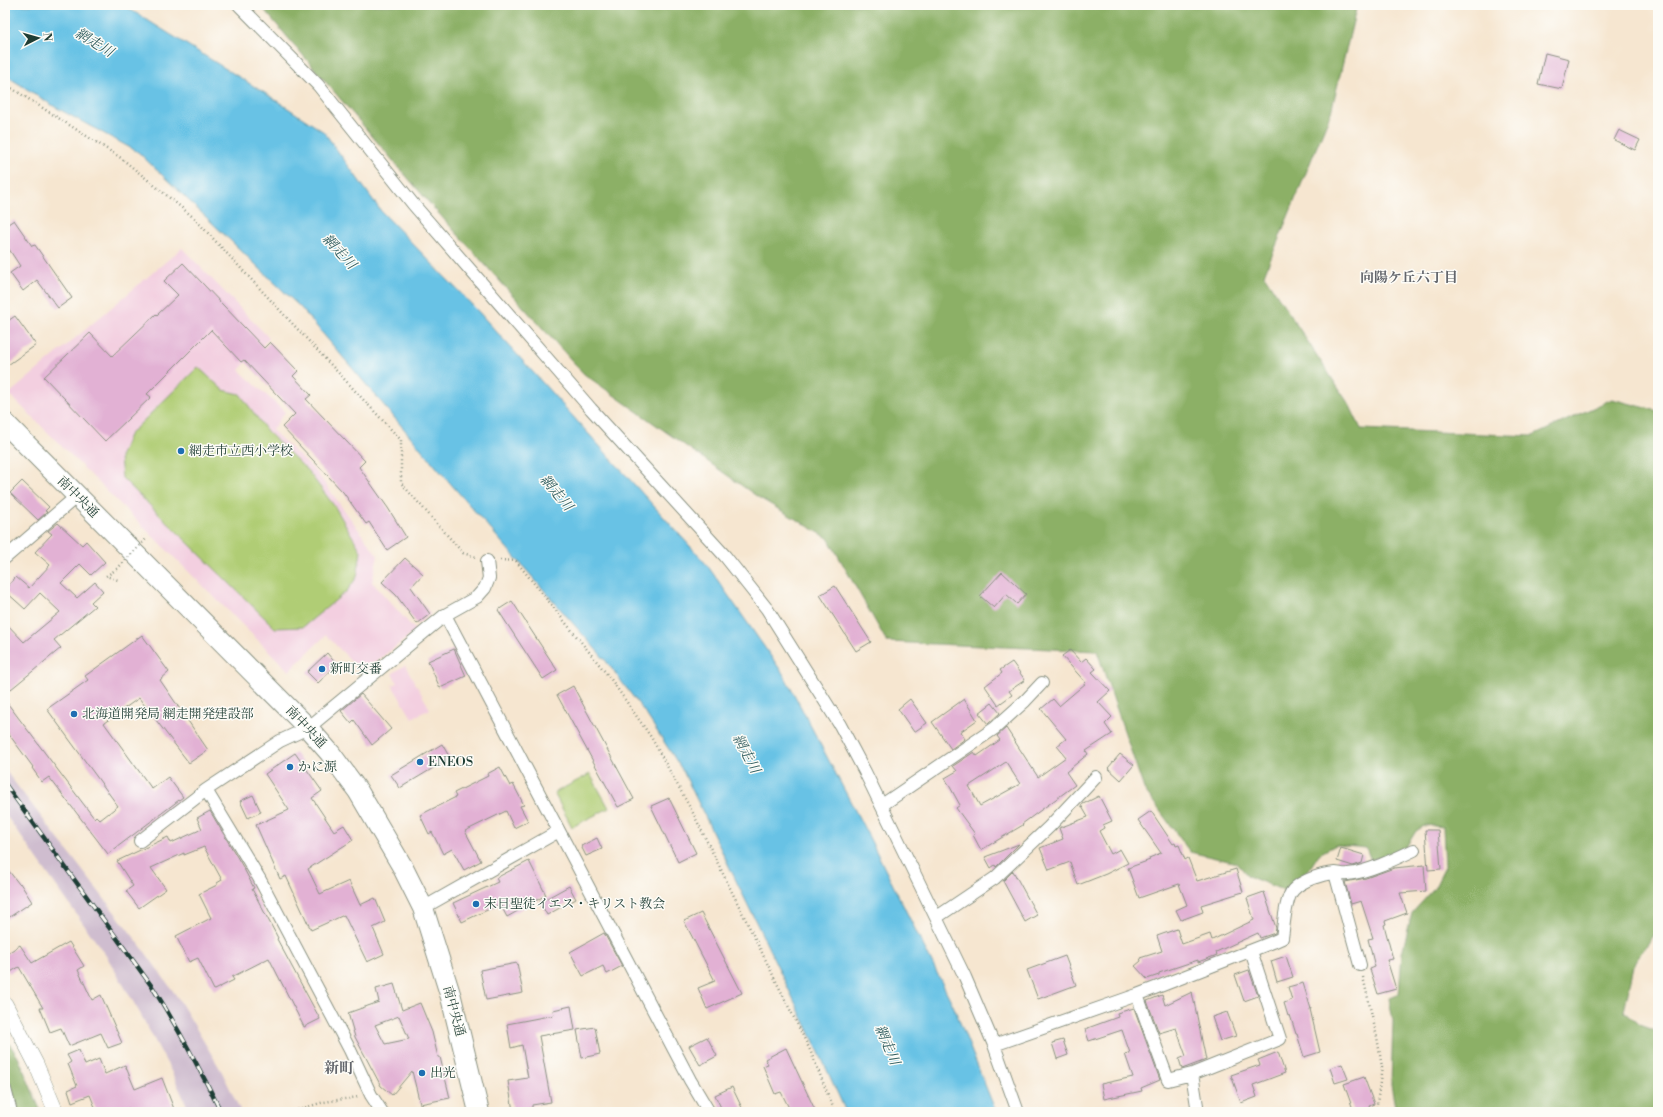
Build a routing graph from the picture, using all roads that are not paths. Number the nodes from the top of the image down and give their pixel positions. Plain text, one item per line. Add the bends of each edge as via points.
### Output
1 (239, 5) edge
2 (5, 423) edge
3 (77, 496) junction
4 (5, 558) edge
5 (487, 561) road end
6 (445, 615) junction
7 (1042, 684) dead end
8 (308, 728) junction
9 (1096, 777) dead end
10 (206, 790) junction
11 (882, 805) junction
12 (559, 831) junction
13 (140, 841) dead end
14 (1414, 850) dead end
15 (1335, 873) junction
16 (423, 908) junction
17 (937, 917) junction
18 (1251, 951) junction
19 (1360, 965) road end
20 (1137, 995) junction
21 (5, 1004) edge
22 (994, 1045) junction
23 (1192, 1074) junction
24 (5, 1089) edge
25 (10, 1112) edge
26 (56, 1112) edge
27 (382, 1112) edge
28 (479, 1112) edge
29 (709, 1112) edge
30 (1018, 1112) edge
31 (1198, 1112) edge

1 - 11 street via 318,84 414,204 591,409 725,556 767,609 840,725
2 - 3 highway, 南中央通
3 - 4 street
3 - 8 highway, 南中央通
5 - 6 street via 489,578 485,588 477,597
6 - 8 street
6 - 12 street
7 - 11 street via 995,728
8 - 10 street via 280,741
8 - 16 highway, 南中央通 via 358,791 402,866
9 - 17 street via 1050,827 995,878
10 - 13 street
10 - 27 street via 259,878
11 - 17 street
12 - 16 street
12 - 29 street
14 - 15 street via 1371,868 1347,874
15 - 18 street via 1313,879 1292,891 1288,899 1282,938
15 - 19 street
16 - 28 highway, 南中央通 via 451,997
17 - 22 street
18 - 20 street
18 - 23 street via 1280,1039
20 - 22 street
20 - 23 street via 1168,1080
21 - 26 street via 36,1064
22 - 30 street
23 - 31 street
24 - 25 street

